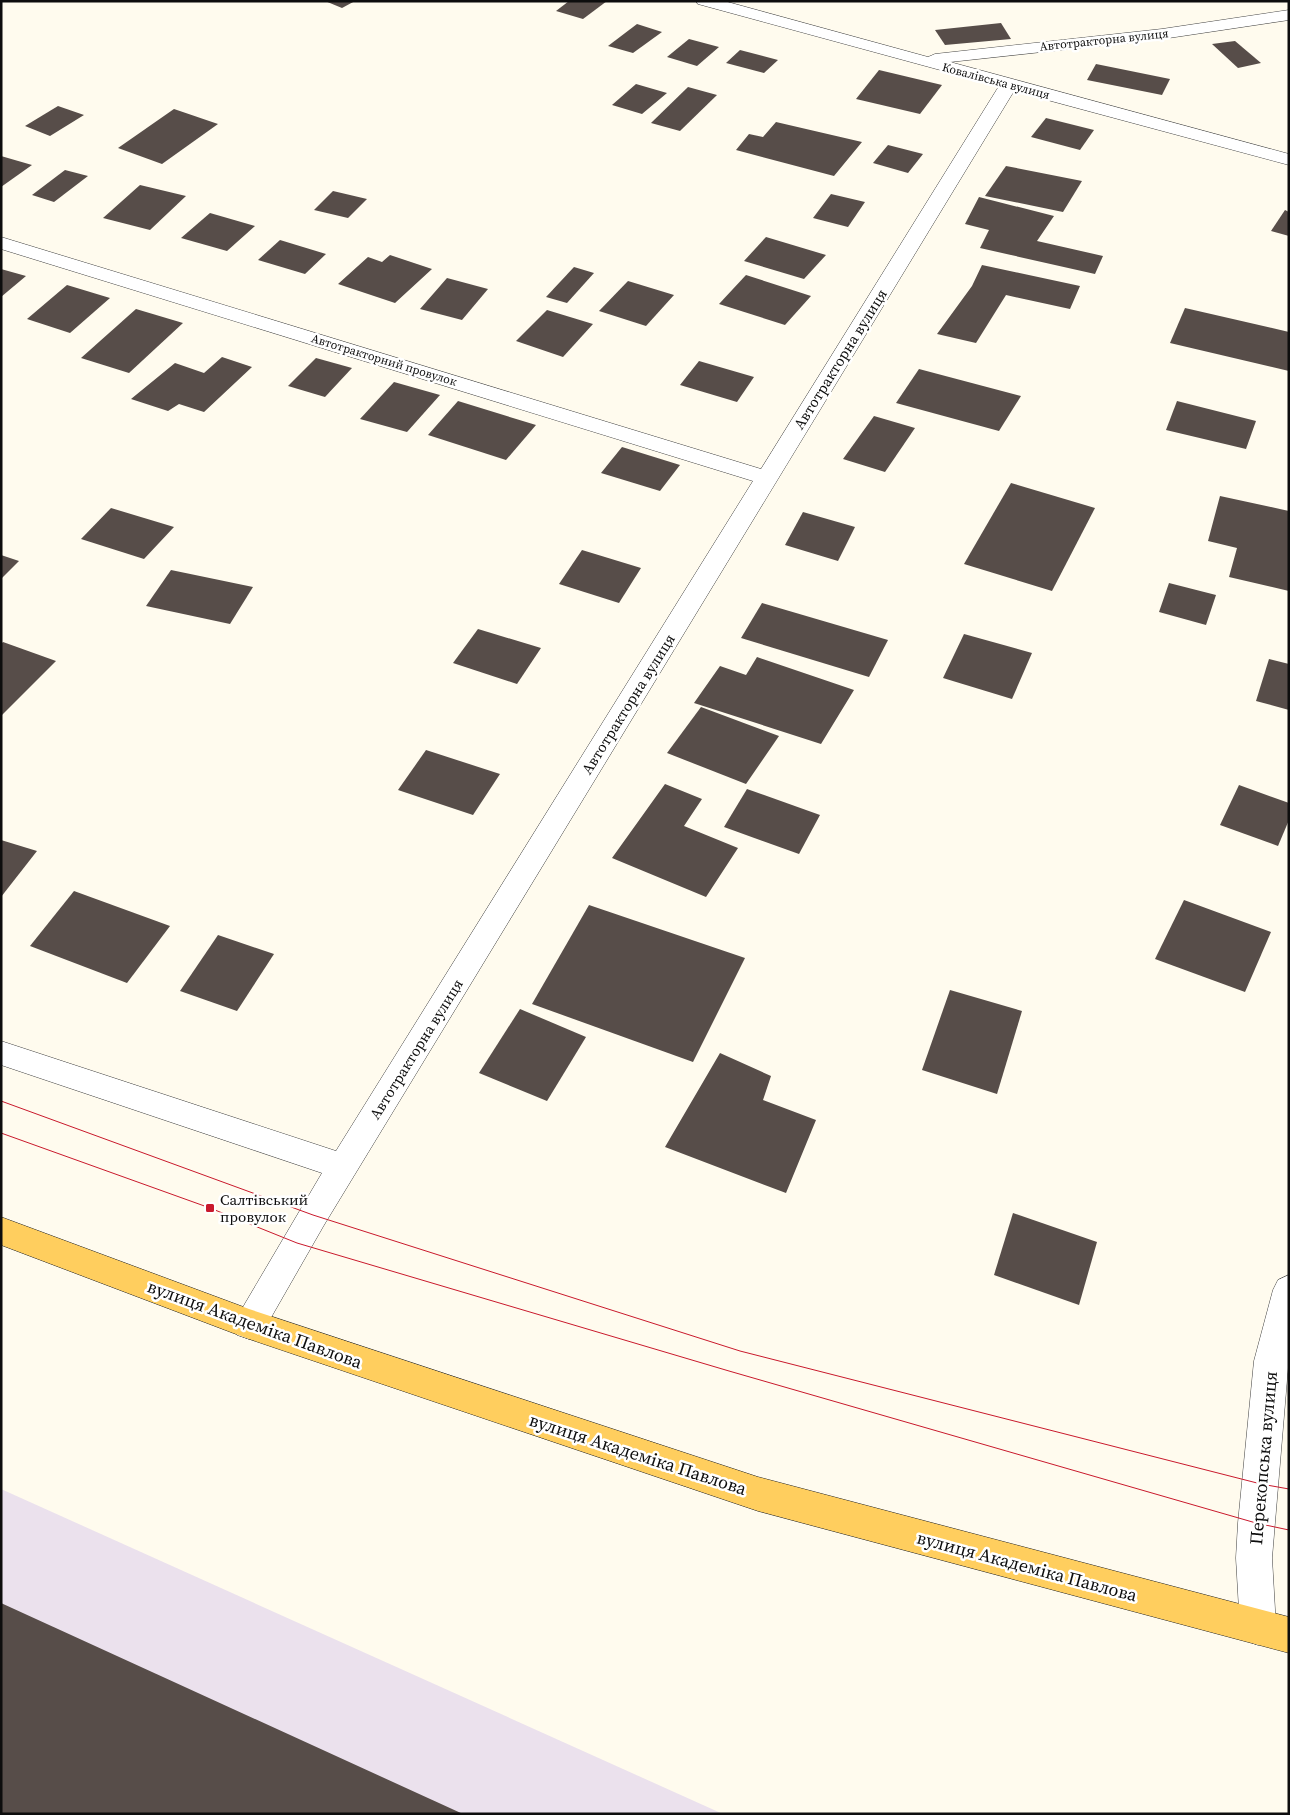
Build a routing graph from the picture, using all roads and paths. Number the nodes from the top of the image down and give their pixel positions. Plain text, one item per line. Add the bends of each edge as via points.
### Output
1 (704, 1) edge
2 (1289, 15) edge
3 (918, 61) junction
4 (1009, 84) junction
5 (1289, 160) edge
6 (1, 243) edge
7 (767, 478) junction
8 (1, 1053) edge
9 (343, 1167) junction
10 (1, 1231) edge
11 (1289, 1290) edge
12 (249, 1324) junction
13 (1273, 1631) edge

1 - 3 street, Ковалівська вулиця
2 - 3 street, Автотракторна вулиця via 1162,34
3 - 4 street, Ковалівська вулиця
4 - 5 street, Ковалівська вулиця
4 - 7 street, Автотракторна вулиця
6 - 7 street, Автотракторний провулок
7 - 9 street, Автотракторна вулиця
8 - 9 street
9 - 12 street, Автотракторна вулиця
10 - 12 main road, вулиця Академіка Павлова
11 - 13 street, Перекопська вулиця via 1271,1361 1254,1558
12 - 13 main road, вулиця Академіка Павлова via 758,1494

